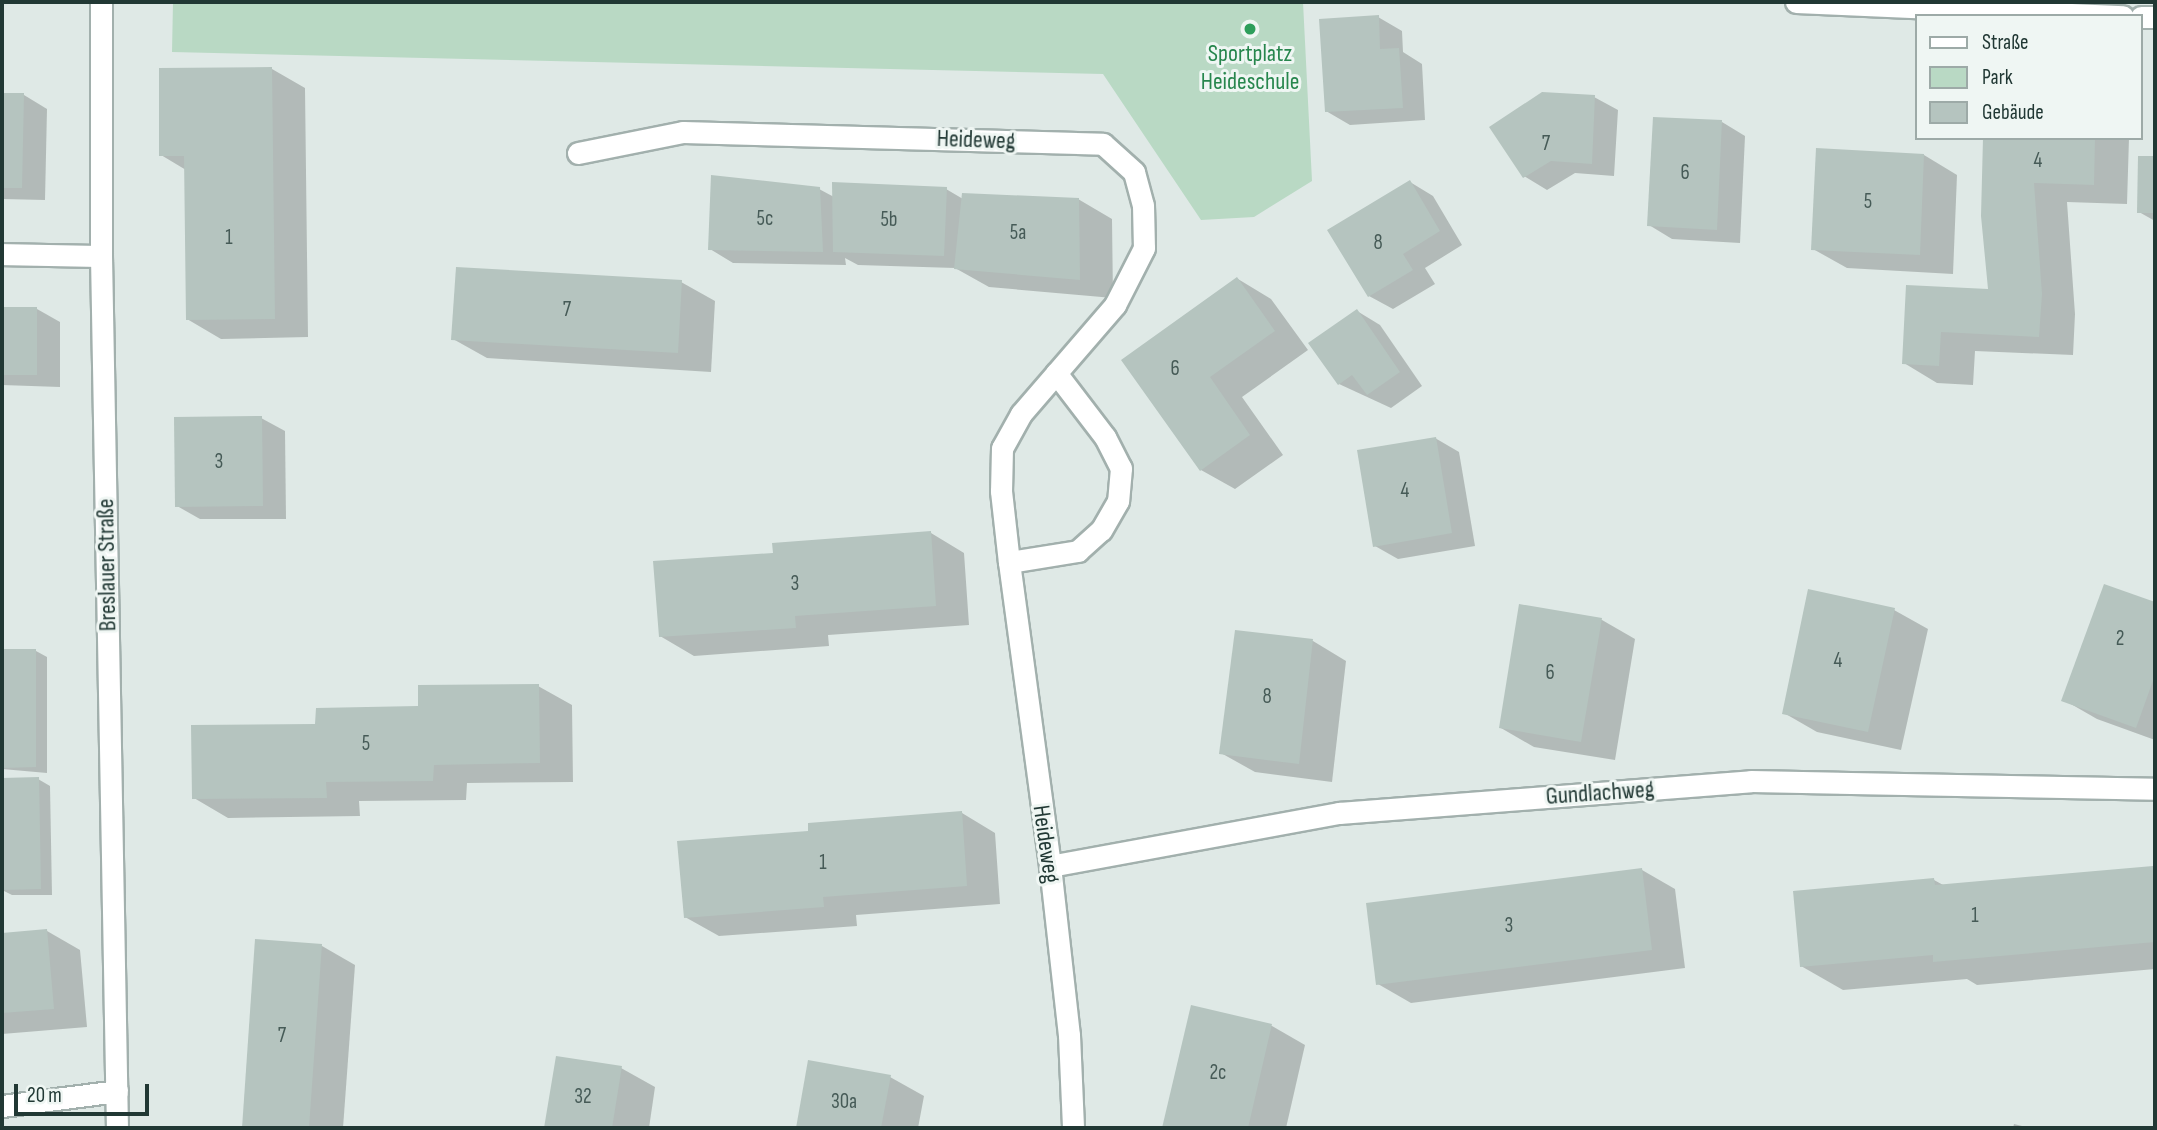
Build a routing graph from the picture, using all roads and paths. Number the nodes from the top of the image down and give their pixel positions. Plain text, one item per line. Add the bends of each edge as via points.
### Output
1 (101, 2) edge
2 (1796, 2) edge
3 (2076, 14) edge
4 (578, 153) dead end
5 (2, 254) edge
6 (101, 256) junction
7 (1056, 373) junction
8 (1009, 562) junction
9 (2155, 789) edge
10 (1050, 866) junction
11 (117, 1091) junction
12 (2, 1106) edge
13 (117, 1128) edge
14 (1073, 1128) edge

1 - 6 street, Breslauer Straße
2 - 3 street
4 - 7 street, Heideweg via 683,132 1103,144 1134,172 1143,205 1144,248 1115,305
5 - 6 street
6 - 11 street, Breslauer Straße
7 - 8 street, Heideweg via 1021,414 1002,448 1000,491
7 - 8 street via 1105,437 1121,468 1118,501 1101,530 1078,551
8 - 10 street, Heideweg
9 - 10 street, Gundlachweg via 1751,781 1339,813
10 - 14 street, Heideweg via 1069,1035
11 - 12 street
11 - 13 street, Breslauer Straße

